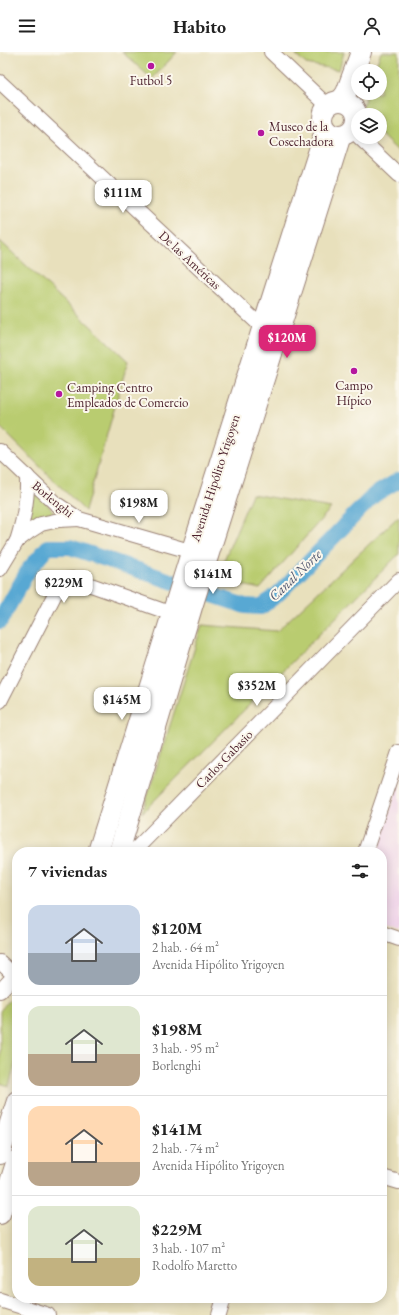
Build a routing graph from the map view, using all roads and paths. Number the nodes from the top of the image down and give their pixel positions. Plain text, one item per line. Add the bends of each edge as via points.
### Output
1 (271, 52) edge
2 (361, 52) edge
3 (371, 52) edge
4 (370, 64) edge
5 (0, 82) edge
6 (347, 120) edge
7 (399, 175) edge
8 (271, 330) junction
9 (0, 451) edge
10 (26, 476) junction
11 (79, 520) junction
12 (17, 541) junction
13 (197, 563) junction
14 (0, 569) edge
15 (399, 580) edge
16 (182, 610) junction
17 (0, 701) edge
18 (399, 752) edge
19 (100, 847) edge
20 (120, 847) edge
21 (138, 847) edge
22 (367, 847) edge
23 (387, 935) edge
24 (399, 939) edge
25 (0, 962) edge
26 (12, 971) edge
27 (12, 978) edge
28 (0, 991) edge
29 (12, 1117) edge
30 (0, 1154) edge
31 (12, 1176) edge
32 (387, 1178) edge
33 (399, 1182) edge
34 (0, 1214) edge
35 (0, 1300) edge
36 (223, 1303) edge
37 (48, 1315) edge
38 (219, 1315) edge

1 - 6 street
2 - 6 street, Avenida Hipólito Yrigoyen via 346,93
3 - 4 street
5 - 8 street, De las Américas
6 - 7 street
6 - 8 street, Avenida Hipólito Yrigoyen
8 - 13 street, Avenida Hipólito Yrigoyen
9 - 10 street, Borlenghi
10 - 11 street, Borlenghi via 55,503
10 - 12 street via 26,508
11 - 12 street via 58,520 42,524
11 - 13 street, Borlenghi
12 - 14 street
13 - 16 street, Avenida Hipólito Yrigoyen
15 - 21 street, Carlos Gabasio
16 - 17 street via 74,579 66,580 58,588
16 - 19 street, Avenida Hipólito Yrigoyen
16 - 20 street, Avenida Hipólito Yrigoyen
18 - 22 street
23 - 24 street
25 - 26 street
27 - 28 street
29 - 30 street
31 - 34 street
32 - 33 street
35 - 37 street
36 - 38 street

